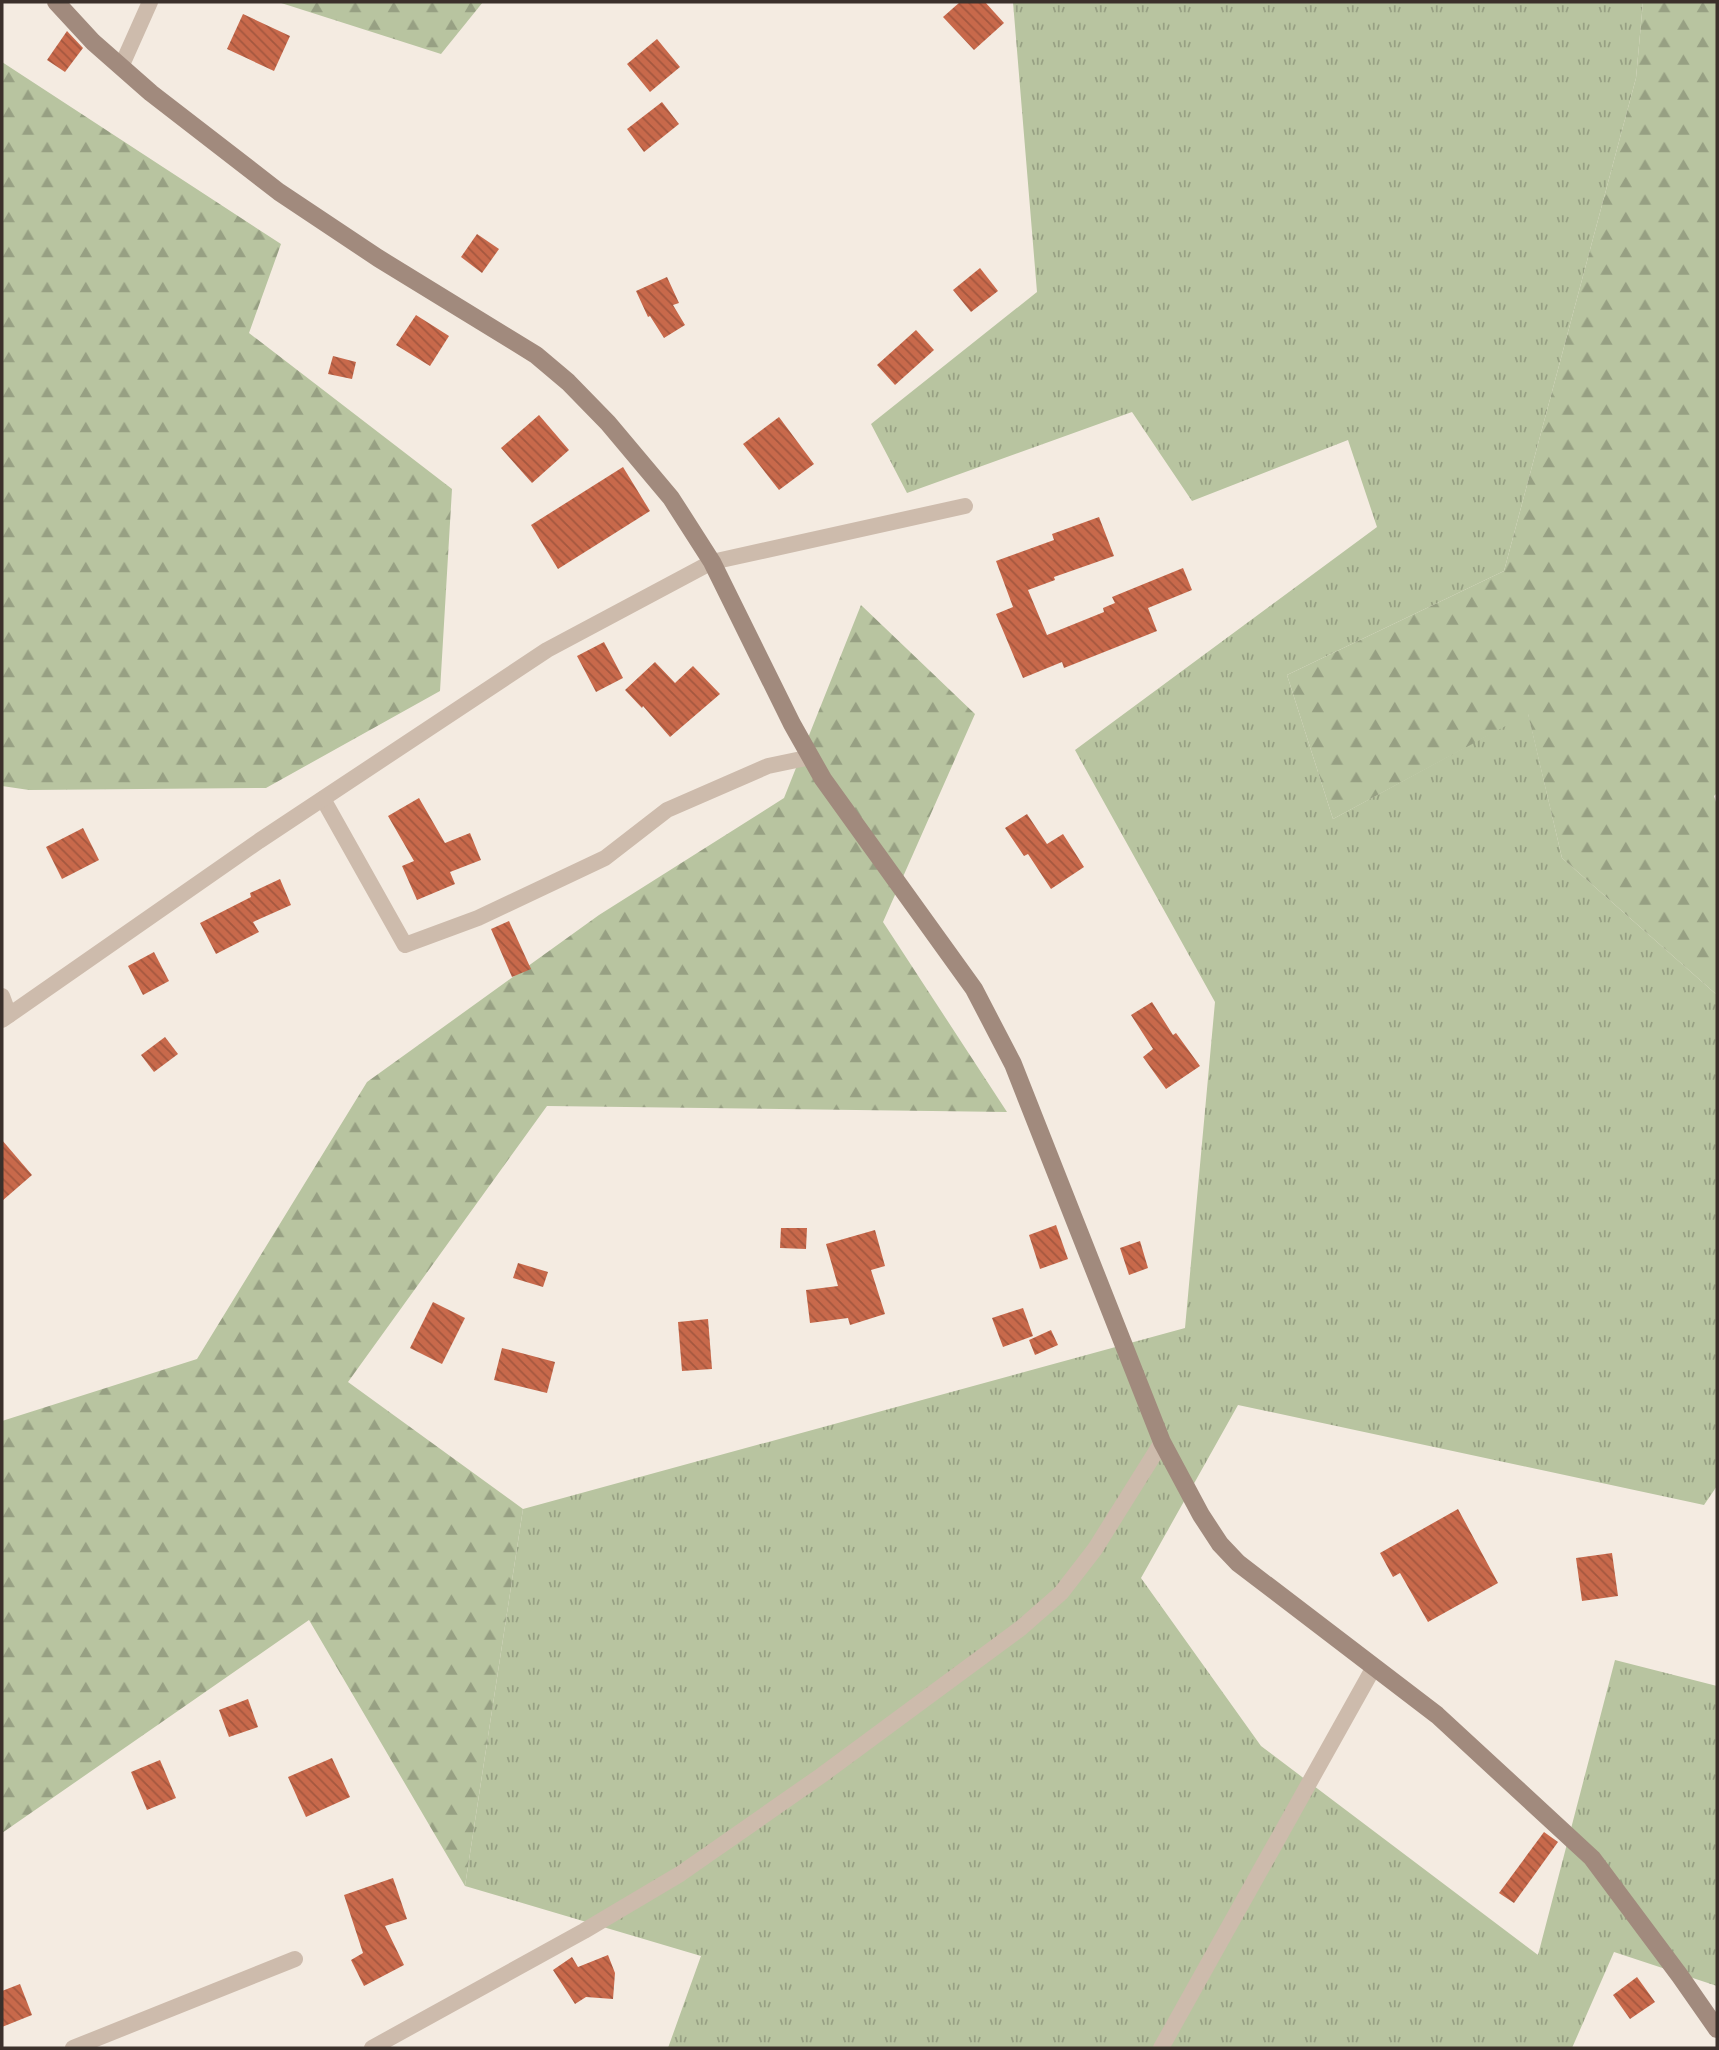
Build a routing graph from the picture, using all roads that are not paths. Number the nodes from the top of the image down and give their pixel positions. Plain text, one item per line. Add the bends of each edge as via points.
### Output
1 (56, 2) edge
2 (150, 2) edge
3 (121, 67) junction
4 (965, 506) dead end
5 (712, 562) junction
6 (811, 757) junction
7 (323, 799) junction
8 (2, 996) edge
9 (5, 1017) edge
10 (1162, 1442) junction
11 (1374, 1667) junction
12 (295, 1959) dead end
13 (1717, 2029) edge
14 (74, 2048) edge
15 (372, 2048) edge
16 (1161, 2048) edge

1 - 3 street
2 - 3 street
3 - 5 street via 279,192 536,355 608,422 670,498
4 - 5 street
5 - 6 street
5 - 7 street via 547,650
6 - 7 street via 768,766 667,810 605,858 478,918 405,945
6 - 10 street via 974,989 1007,1053
7 - 9 street
8 - 9 street
10 - 11 street via 1220,1544 1238,1563
10 - 15 street via 1095,1549 1061,1593 1021,1629 680,1874
11 - 13 street via 1437,1715 1592,1858
11 - 16 street
12 - 14 street

